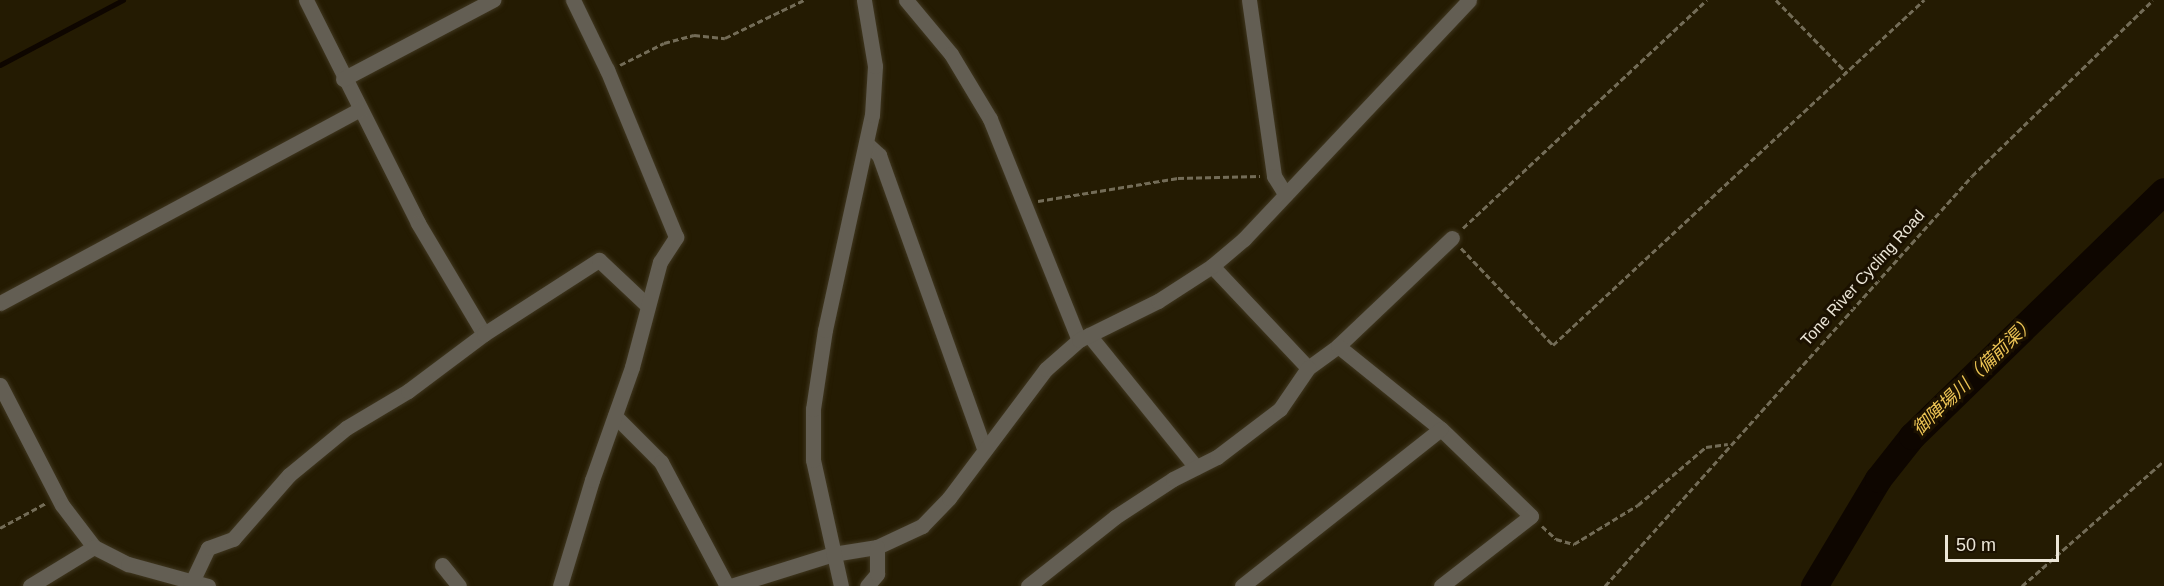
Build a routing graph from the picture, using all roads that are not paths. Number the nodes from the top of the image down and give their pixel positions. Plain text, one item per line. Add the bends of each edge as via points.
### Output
1 (306, 0) edge
2 (493, 0) edge
3 (573, 0) edge
4 (864, 0) edge
5 (906, 0) edge
6 (1249, 0) edge
7 (1469, 0) edge
8 (343, 79) junction
9 (359, 111) junction
10 (866, 143) junction
11 (1286, 195) junction
12 (1452, 238) road end
13 (1212, 266) junction
14 (0, 303) edge
15 (647, 305) junction
16 (484, 334) junction
17 (1084, 338) junction
18 (1338, 346) junction
19 (1308, 368) junction
20 (0, 385) edge
21 (615, 417) junction
22 (1441, 429) junction
23 (984, 449) junction
24 (1196, 467) junction
25 (94, 547) junction
26 (877, 547) junction
27 (832, 554) junction
28 (442, 565) dead end
29 (191, 584) edge
30 (30, 586) edge
31 (208, 586) edge
32 (459, 586) edge
33 (560, 586) edge
34 (729, 586) edge
35 (841, 586) edge
36 (867, 586) edge
37 (1028, 586) edge
38 (1242, 586) edge
39 (1441, 586) edge

1 - 8 street
2 - 8 street
3 - 15 street via 608,70 676,237 660,262
4 - 10 street via 875,66
5 - 17 street via 951,54 990,119
6 - 11 street via 1274,176
7 - 11 street
8 - 9 street
9 - 14 street
9 - 16 street via 418,224
10 - 23 street via 879,155
10 - 27 street via 825,330 813,409 813,460
11 - 13 street
12 - 18 street
13 - 17 street via 1158,301
13 - 19 street
15 - 16 street via 599,260
15 - 21 street
16 - 29 street via 408,391 346,428 289,475 233,539 208,548
17 - 23 street via 1046,369
17 - 24 street
18 - 19 street
18 - 22 street
19 - 24 street via 1280,409 1217,457
20 - 25 street via 58,497
21 - 33 street
21 - 34 street via 661,462
22 - 38 street
22 - 39 street via 1531,516
23 - 26 street via 922,526
24 - 37 street via 1115,517
25 - 29 street via 128,564
25 - 30 street
26 - 27 street
26 - 36 street via 877,574
27 - 34 street
27 - 35 street
28 - 32 street
29 - 31 street

